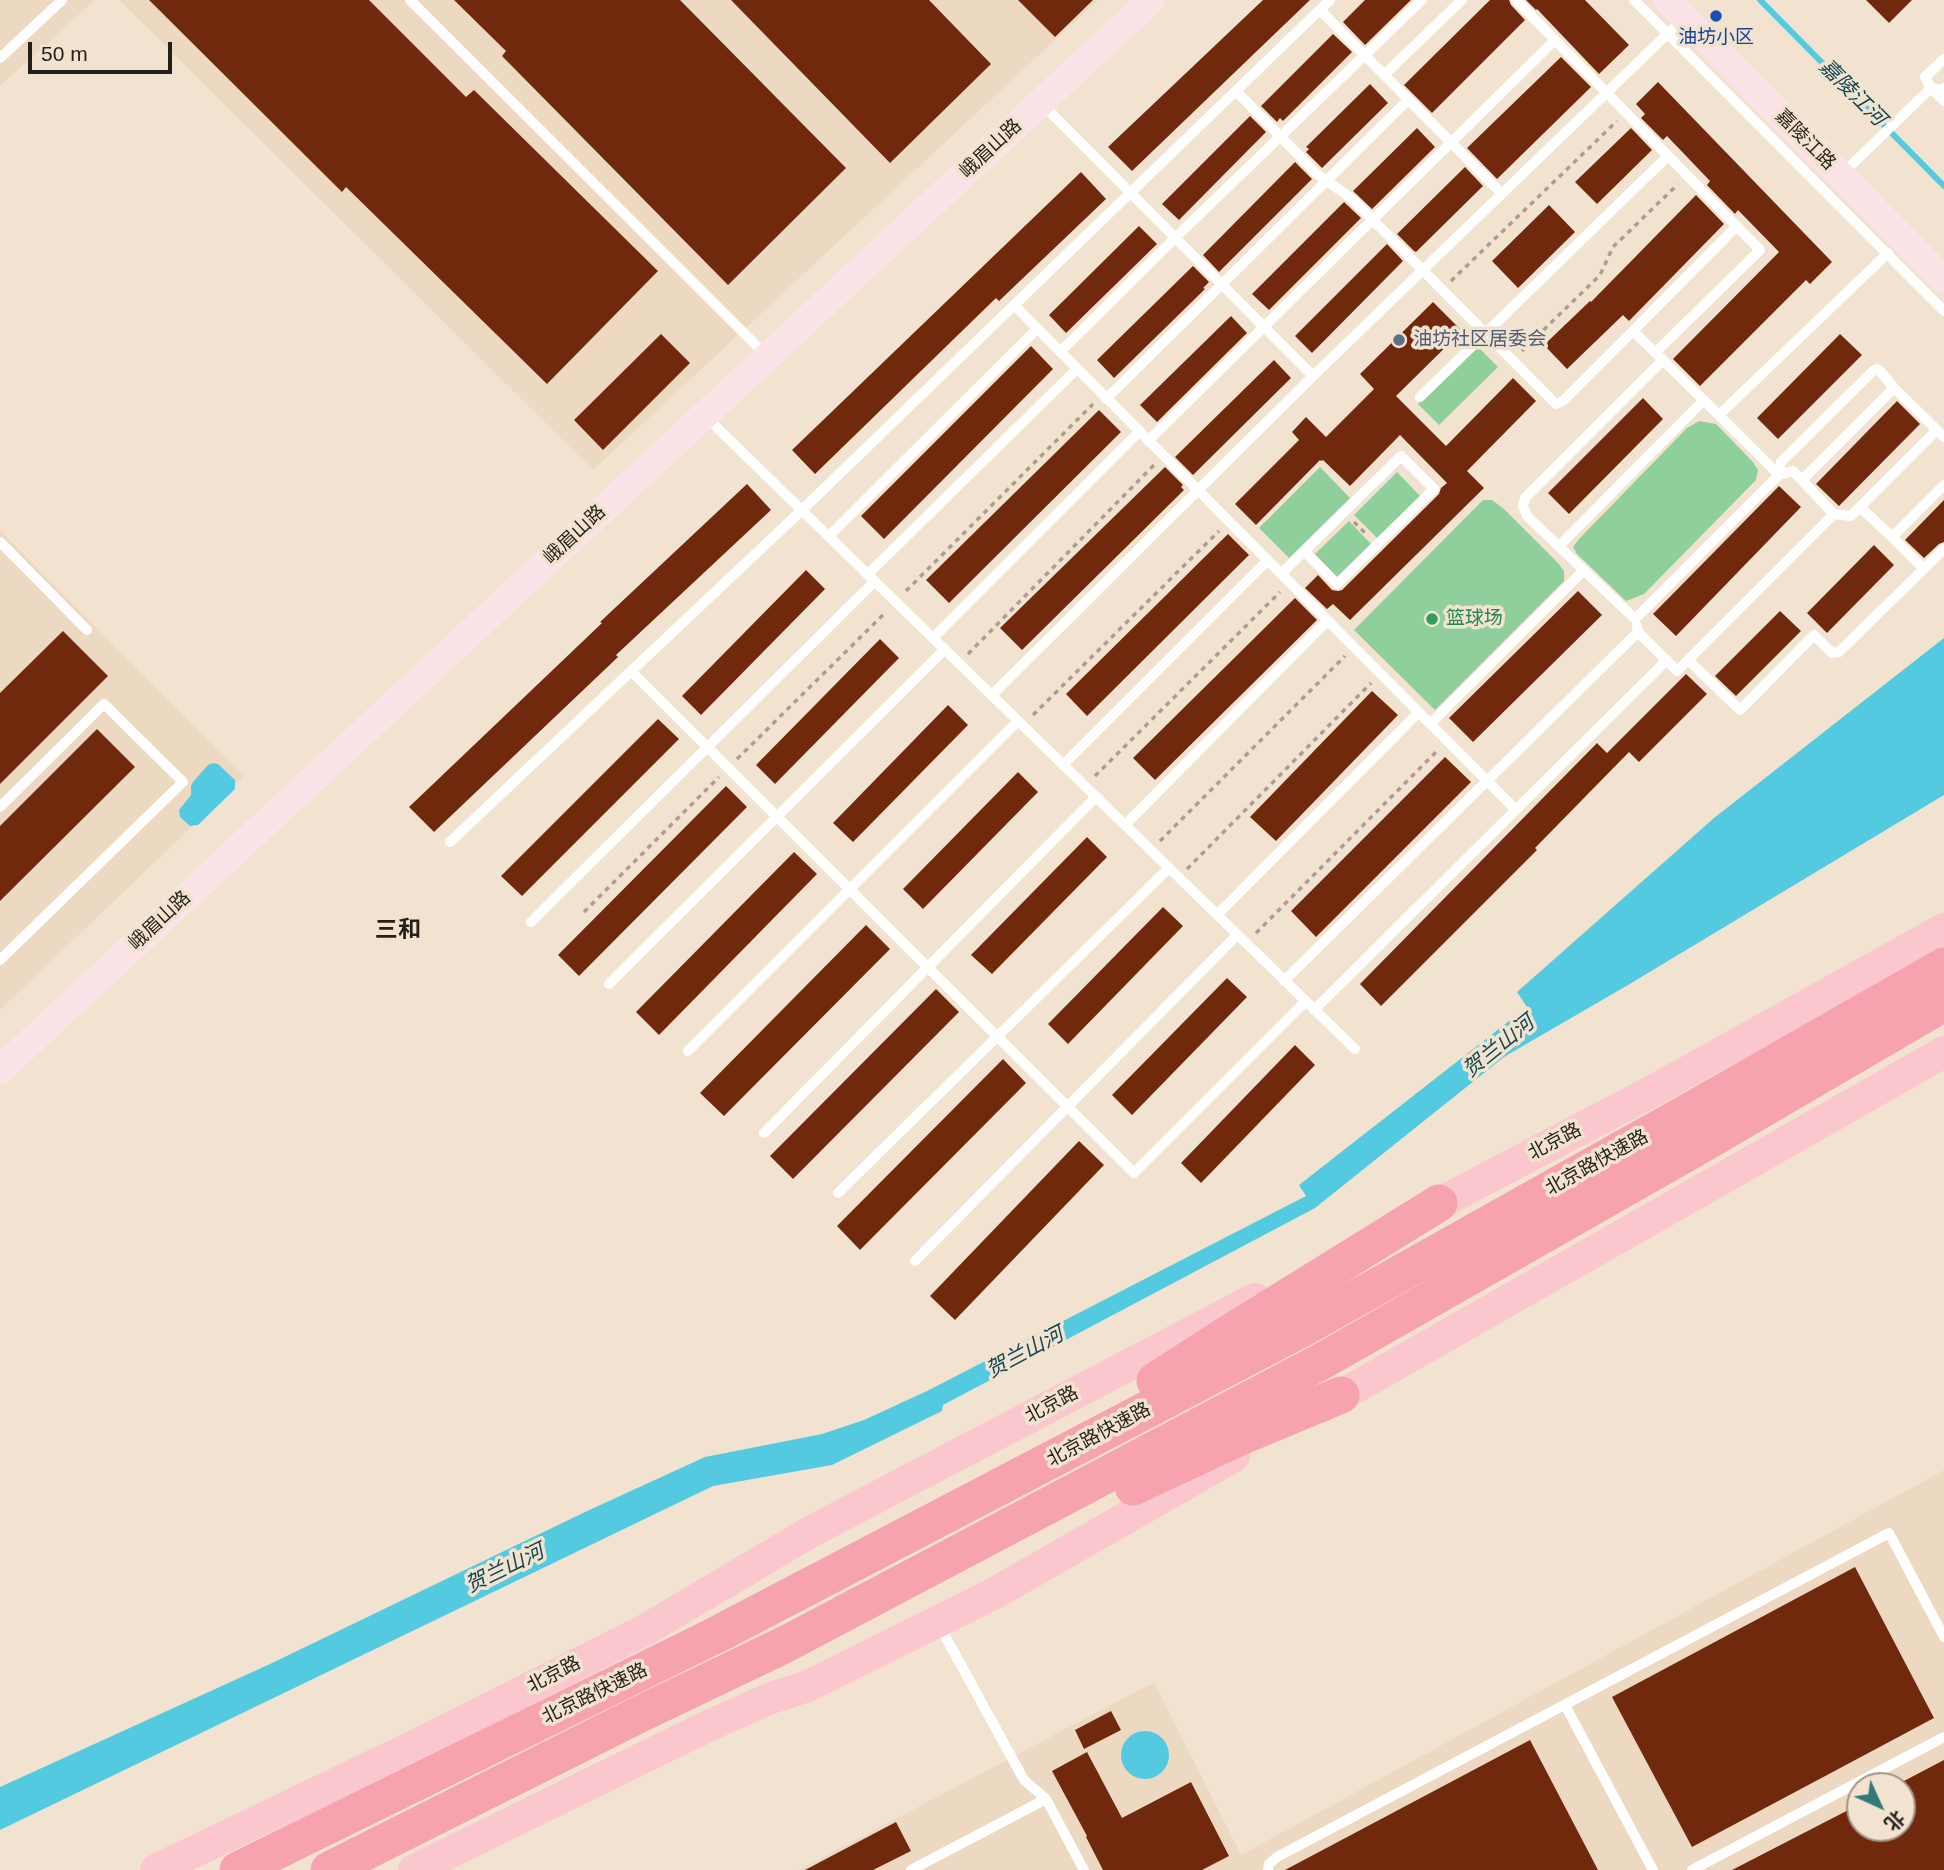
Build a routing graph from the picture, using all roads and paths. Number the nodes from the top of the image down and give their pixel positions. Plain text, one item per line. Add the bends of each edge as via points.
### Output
1 (62, 0) edge
2 (410, 0) edge
3 (1151, 0) edge
4 (1330, 0) edge
5 (1422, 0) edge
6 (1462, 0) edge
7 (1516, 0) edge
8 (1634, 0) edge
9 (1320, 10) junction
10 (1673, 17) edge
11 (1555, 40) junction
12 (1365, 55) junction
13 (0, 58) edge
14 (1944, 59) edge
15 (1384, 75) junction
16 (1944, 88) edge
17 (1931, 89) junction
18 (1236, 91) junction
19 (1607, 93) junction
20 (1408, 100) junction
21 (1944, 101) edge
22 (1041, 102) junction
23 (1626, 113) junction
24 (1280, 136) junction
25 (1451, 142) junction
26 (1668, 156) junction
27 (1687, 175) junction
28 (1841, 176) junction
29 (1326, 181) junction
30 (1130, 192) junction
31 (1502, 194) junction
32 (1372, 219) junction
33 (1737, 226) junction
34 (1176, 237) junction
35 (1888, 253) junction
36 (1423, 270) junction
37 (1944, 280) edge
38 (1222, 284) junction
39 (1443, 289) junction
40 (1014, 305) junction
41 (1944, 311) edge
42 (1263, 326) junction
43 (1037, 329) junction
44 (1633, 331) junction
45 (1486, 333) junction
46 (1059, 352) junction
47 (768, 357) junction
48 (1659, 357) junction
49 (1513, 361) junction
50 (1077, 369) junction
51 (1313, 376) junction
52 (1894, 388) junction
53 (1104, 397) junction
54 (1420, 397) dead end
55 (1703, 400) junction
56 (705, 415) junction
57 (1719, 415) junction
58 (1139, 432) junction
59 (1941, 433) edge
60 (1148, 441) junction
61 (1163, 456) junction
62 (1779, 475) junction
63 (1802, 480) junction
64 (1944, 485) edge
65 (1198, 491) junction
66 (1860, 506) junction
67 (802, 510) junction
68 (1344, 512) junction
69 (1834, 514) junction
70 (1228, 522) junction
71 (829, 536) junction
72 (1892, 537) junction
73 (0, 542) edge
74 (1377, 545) junction
75 (1559, 546) junction
76 (1944, 549) edge
77 (1304, 551) junction
78 (1267, 561) junction
79 (1924, 569) junction
80 (1584, 570) junction
81 (1281, 574) junction
82 (872, 578) junction
83 (1289, 583) junction
84 (896, 601) junction
85 (1635, 619) junction
86 (1327, 621) junction
87 (87, 630) dead end
88 (1638, 632) junction
89 (933, 638) junction
90 (1353, 647) junction
91 (945, 649) junction
92 (1667, 660) junction
93 (1688, 660) junction
94 (958, 663) junction
95 (631, 671) junction
96 (1380, 674) junction
97 (992, 695) junction
98 (1419, 712) junction
99 (1021, 724) junction
100 (1430, 724) junction
101 (1447, 741) junction
102 (708, 747) junction
103 (1063, 765) junction
104 (729, 768) junction
105 (1487, 781) junction
106 (1085, 786) junction
107 (1096, 797) junction
108 (0, 807) edge
109 (1516, 810) junction
110 (777, 816) junction
111 (1125, 825) junction
112 (450, 842) dead end
113 (1151, 850) junction
114 (1169, 868) junction
115 (1179, 878) junction
116 (850, 889) junction
117 (584, 912) dead end
118 (1217, 915) junction
119 (531, 922) dead end
120 (1944, 929) edge
121 (1237, 935) junction
122 (1245, 943) junction
123 (0, 960) edge
124 (1944, 966) edge
125 (928, 967) junction
126 (1284, 981) junction
127 (608, 984) dead end
128 (1306, 1001) junction
129 (1944, 1003) edge
130 (1314, 1010) junction
131 (998, 1036) junction
132 (1355, 1049) dead end
133 (688, 1051) dead end
134 (1944, 1052) edge
135 (2, 1064) edge
136 (1068, 1106) junction
137 (1692, 1130) junction
138 (764, 1133) dead end
139 (838, 1193) dead end
140 (1439, 1203) junction
141 (915, 1261) dead end
142 (1342, 1395) junction
143 (937, 1622) junction
144 (714, 1636) junction
145 (1944, 1637) edge
146 (1565, 1705) junction
147 (640, 1714) junction
148 (1944, 1737) edge
149 (1046, 1799) junction
150 (156, 1870) edge
151 (237, 1870) edge
152 (329, 1870) edge
153 (414, 1870) edge
154 (911, 1870) edge
155 (1084, 1870) edge
156 (1268, 1870) edge
157 (1653, 1870) edge
158 (1692, 1870) edge

1 - 13 lane
2 - 47 lane
3 - 22 street, 峨眉山路
4 - 9 lane
5 - 12 lane
6 - 15 lane
7 - 11 lane
8 - 10 lane
9 - 12 lane
9 - 18 lane
10 - 19 lane
10 - 28 street, 嘉陵江路
10 - 35 lane
11 - 19 lane
11 - 25 lane
12 - 15 lane
12 - 24 lane
14 - 17 lane via 1925,77
15 - 20 lane
16 - 17 lane
17 - 21 lane
17 - 28 lane
18 - 24 lane
18 - 30 lane
19 - 23 lane
19 - 31 lane
20 - 25 lane
20 - 29 lane
22 - 30 lane
22 - 47 street, 峨眉山路
23 - 26 lane
23 - 39 path
24 - 29 lane
24 - 34 lane
25 - 31 lane
25 - 32 lane
26 - 27 lane
26 - 45 lane
27 - 33 lane
27 - 49 path via 1613,247 1600,275
28 - 37 street, 嘉陵江路
29 - 32 lane
29 - 38 lane
30 - 34 lane
30 - 40 lane
31 - 36 lane
32 - 36 lane
32 - 42 lane
33 - 44 lane
33 - 48 lane via 1760,250
34 - 38 lane
34 - 46 lane
35 - 41 lane
35 - 57 lane
36 - 39 lane
36 - 51 lane
38 - 42 lane
38 - 53 lane
39 - 45 lane
40 - 43 lane
40 - 67 lane
42 - 51 lane
42 - 60 lane
43 - 46 lane
43 - 71 lane
44 - 48 lane
44 - 49 lane via 1556,404
45 - 49 lane
45 - 54 lane
46 - 50 lane
47 - 56 street, 峨眉山路
48 - 55 lane
48 - 75 lane via 1525,498 1522,506 1528,516
50 - 53 lane
50 - 82 lane
51 - 65 lane
52 - 59 lane
52 - 62 lane via 1881,372 1872,371 1781,462
52 - 63 lane
53 - 58 lane
53 - 84 path
55 - 57 lane
55 - 75 lane
56 - 67 lane
56 - 135 street, 峨眉山路
57 - 62 lane
58 - 60 lane
58 - 89 lane
59 - 66 lane
60 - 61 lane
61 - 65 lane
61 - 94 path
62 - 63 lane via 1793,471
62 - 85 lane
63 - 69 lane
64 - 72 lane
65 - 70 lane
65 - 97 lane
66 - 69 lane via 1850,516
66 - 72 lane
67 - 71 lane
67 - 95 lane
68 - 74 path
68 - 74 lane via 1401,456 1418,472 1434,489
68 - 77 lane
69 - 93 lane
70 - 78 lane
70 - 99 path
71 - 82 lane
72 - 79 lane
73 - 87 lane
74 - 77 lane via 1338,584
75 - 80 lane
76 - 79 lane
77 - 81 lane
78 - 81 lane
78 - 103 lane
79 - 93 lane via 1839,652 1832,653 1814,635 1740,710
80 - 85 lane
80 - 100 lane
81 - 83 lane
82 - 84 lane
82 - 102 lane
83 - 86 lane
83 - 106 path
84 - 89 lane
84 - 104 path
85 - 88 lane
86 - 90 lane
86 - 111 lane
88 - 92 lane
88 - 105 lane
89 - 91 lane
90 - 96 lane
90 - 113 path
91 - 94 lane
91 - 110 lane
92 - 93 lane via 1677,671
92 - 109 lane
94 - 97 lane
95 - 102 lane
95 - 112 lane
96 - 98 lane
96 - 115 path
97 - 99 lane
98 - 100 lane
98 - 118 lane
99 - 103 lane
99 - 116 lane
100 - 101 lane
101 - 105 lane
101 - 122 path
102 - 104 lane
102 - 119 lane
103 - 106 lane
104 - 110 lane
104 - 117 path
105 - 109 lane
105 - 126 lane
106 - 107 lane
107 - 111 lane
107 - 125 lane
108 - 123 lane via 104,704 183,782
109 - 130 lane
110 - 116 lane
110 - 127 lane
111 - 113 lane
113 - 114 lane
114 - 115 lane
114 - 131 lane
115 - 118 lane
116 - 125 lane
116 - 133 lane
118 - 121 lane
120 - 140 main road, 北京路
121 - 122 lane
121 - 136 lane
122 - 126 lane
124 - 137 highway, 北京路快速路
125 - 131 lane
125 - 138 lane
126 - 128 lane
128 - 130 lane
128 - 136 lane via 1134,1173
129 - 137 highway, 北京路快速路
130 - 132 lane
131 - 136 lane
131 - 139 lane
134 - 142 main road
136 - 141 lane
137 - 144 highway, 北京路快速路
137 - 147 highway, 北京路快速路 via 1324,1360 784,1645
140 - 144 highway via 1165,1376 846,1548
140 - 150 main road, 北京路 via 824,1525 645,1630
142 - 143 main road
142 - 147 highway via 1127,1489 861,1629
143 - 149 lane via 1024,1780
143 - 153 main road via 808,1686 708,1726
144 - 151 highway, 北京路快速路
145 - 146 lane via 1889,1534
146 - 156 lane via 1277,1857
146 - 157 lane
147 - 152 highway, 北京路快速路
148 - 158 lane
149 - 154 lane
149 - 155 lane

